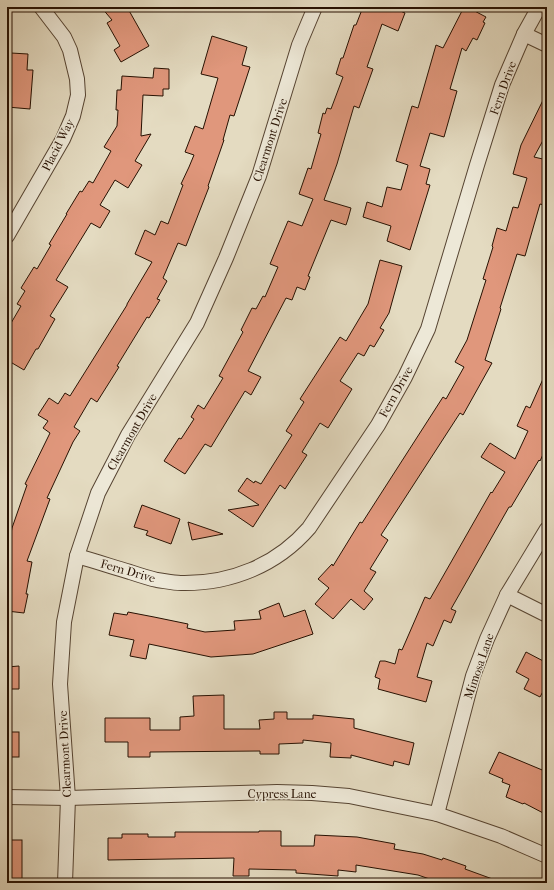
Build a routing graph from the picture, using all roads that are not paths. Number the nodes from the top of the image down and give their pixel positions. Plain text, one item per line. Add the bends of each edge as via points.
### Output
1 (41, 7) edge
2 (315, 7) edge
3 (539, 7) edge
4 (524, 34) junction
5 (547, 46) edge
6 (7, 236) edge
7 (547, 529) edge
8 (77, 556) junction
9 (507, 595) junction
10 (547, 615) edge
11 (7, 797) edge
12 (68, 798) junction
13 (437, 814) junction
14 (547, 856) edge
15 (65, 883) edge

1 - 6 street, Placid Way via 64,37 70,50 78,95 73,116 63,139
2 - 8 street, Clearmont Drive via 299,45 259,176 226,258 197,323 128,435 98,493
3 - 4 street, Fern Drive
4 - 5 street
4 - 8 street, Fern Drive via 502,85 428,328 405,377 378,425 309,528 284,552 264,564 241,574 214,581 181,583 155,580
7 - 9 street, Mimosa Lane
8 - 12 street, Clearmont Drive via 64,622 60,684
9 - 10 street
9 - 13 street, Mimosa Lane via 473,676
11 - 12 street, Cypress Lane
12 - 13 street, Cypress Lane via 312,793 350,796
12 - 15 street, Clearmont Drive
13 - 14 street, Cypress Lane via 501,836

